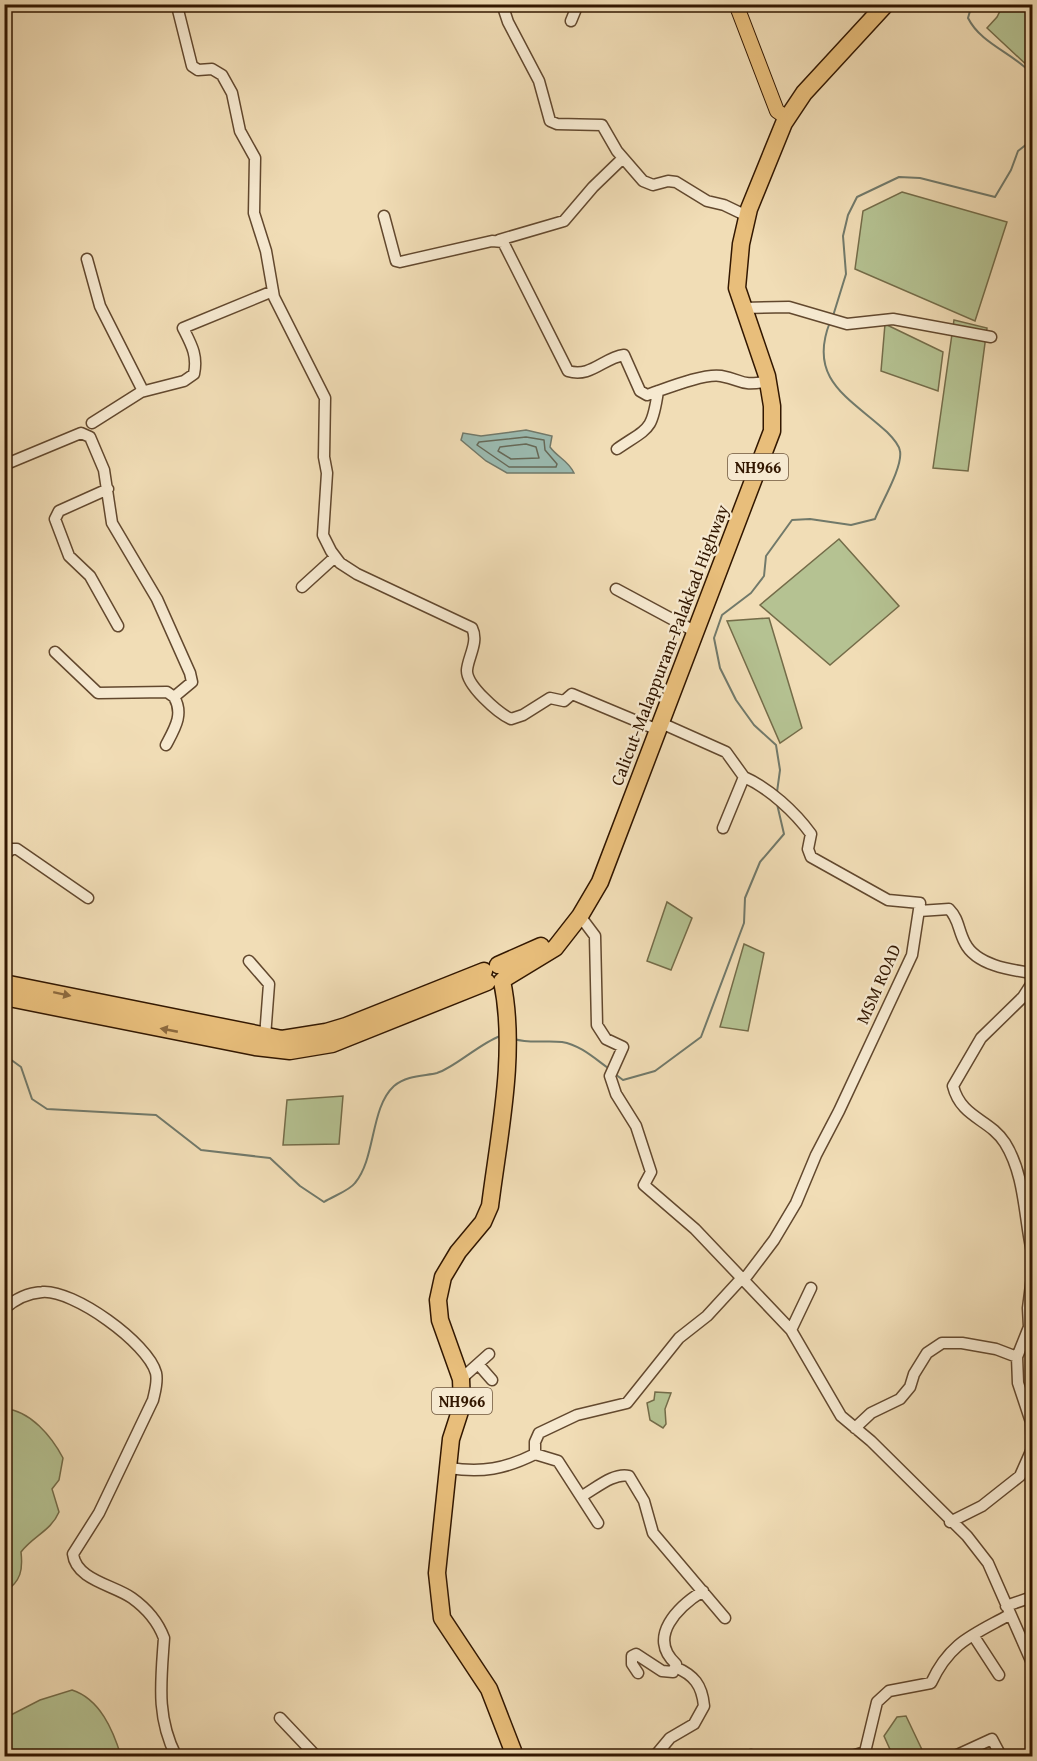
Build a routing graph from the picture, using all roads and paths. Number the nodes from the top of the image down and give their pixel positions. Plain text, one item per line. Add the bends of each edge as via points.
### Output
1 (502, 4) edge
2 (578, 4) edge
3 (736, 4) edge
4 (886, 4) edge
5 (178, 10) dead end
6 (571, 21) dead end
7 (782, 119) junction
8 (622, 158) junction
9 (384, 216) dead end
10 (747, 216) junction
11 (499, 240) junction
12 (87, 259) dead end
13 (273, 291) junction
14 (743, 308) junction
15 (991, 337) dead end
16 (768, 381) junction
17 (658, 391) junction
18 (141, 392) junction
19 (84, 432) junction
20 (616, 449) dead end
21 (4, 465) edge
22 (108, 489) junction
23 (335, 557) junction
24 (302, 587) dead end
25 (616, 589) dead end
26 (118, 626) dead end
27 (696, 632) junction
28 (55, 652) dead end
29 (174, 697) junction
30 (660, 726) junction
31 (166, 745) dead end
32 (744, 777) junction
33 (723, 828) dead end
34 (4, 855) edge
35 (88, 898) dead end
36 (919, 911) junction
37 (580, 916) junction
38 (249, 961) dead end
39 (1032, 973) edge
40 (494, 977) junction
41 (4, 983) edge
42 (1032, 983) edge
43 (23, 993) junction
44 (4, 997) edge
45 (265, 1037) junction
46 (1032, 1252) edge
47 (1032, 1277) edge
48 (742, 1280) junction
49 (812, 1288) dead end
50 (4, 1309) edge
51 (791, 1330) junction
52 (489, 1354) dead end
53 (1017, 1357) junction
54 (478, 1364) junction
55 (461, 1379) junction
56 (492, 1380) dead end
57 (855, 1428) junction
58 (535, 1454) junction
59 (448, 1468) junction
60 (582, 1496) junction
61 (950, 1522) junction
62 (598, 1523) dead end
63 (703, 1591) junction
64 (1032, 1597) edge
65 (1008, 1610) junction
66 (725, 1618) dead end
67 (972, 1635) junction
68 (1032, 1663) edge
69 (675, 1666) junction
70 (638, 1673) dead end
71 (999, 1675) dead end
72 (280, 1718) dead end
73 (958, 1755) edge
74 (176, 1756) edge
75 (316, 1756) edge
76 (514, 1756) edge
77 (655, 1756) edge
78 (852, 1756) edge
79 (1001, 1756) edge

1 - 8 street via 542,88 550,121 602,125
2 - 6 street
3 - 7 main road
4 - 7 highway, Calicut-Malappuram-Palakkad Highway / NH966
5 - 13 street via 192,66 222,75 232,93 240,131 255,158 254,213
7 - 10 highway, Calicut-Malappuram-Palakkad Highway / NH966
8 - 10 street via 643,181 653,185 676,182 707,201
8 - 11 street via 564,221
9 - 11 street via 392,253 400,262
10 - 14 highway, Calicut-Malappuram-Palakkad Highway / NH966 via 737,288
11 - 17 street via 568,371 586,372 624,355 640,391 647,395
12 - 18 street via 100,306
13 - 18 street via 183,328 195,351 194,374 184,381
13 - 23 street via 290,333 325,398 327,473 323,535
14 - 15 street via 789,308 847,324 893,319
14 - 16 highway, Calicut-Malappuram-Palakkad Highway / NH966
16 - 17 street via 748,385 720,375
16 - 27 highway, Calicut-Malappuram-Palakkad Highway / NH966 via 772,430
17 - 20 street via 651,426
18 - 19 street via 90,420
19 - 21 street
19 - 22 street via 96,447
22 - 26 street via 59,511 55,519 69,556 90,576
22 - 29 street via 112,523 157,599 190,673 192,682
23 - 24 street
23 - 30 street via 357,574 472,628 475,633 467,672 471,683 500,714 511,719 550,698 564,701 572,694
25 - 27 street
27 - 30 highway, Calicut-Malappuram-Palakkad Highway / NH966
28 - 29 street via 98,693 167,692
29 - 31 street via 180,711
30 - 32 street via 726,752
30 - 37 highway, Calicut-Malappuram-Palakkad Highway / NH966 via 600,882
32 - 33 street
32 - 36 street via 757,783 803,823 811,834 811,857 888,900 920,903
34 - 35 street via 17,849
36 - 39 street via 949,909 958,918 965,944 973,954 989,963
36 - 48 street, MSM ROAD via 912,955 796,1203
37 - 40 highway, Calicut-Malappuram-Palakkad Highway / NH966 via 559,941 550,941
37 - 48 street via 595,936 597,1025 606,1039 623,1047 613,1071 616,1094 636,1126 651,1172 644,1185 695,1229
38 - 45 street via 268,981
40 -> 43 highway, Calicut-Malappuram-Palakkad Highway via 332,1044 290,1051 255,1047
40 - 45 highway, Calicut-Malappuram-Palakkad Highway via 326,1032 282,1039
40 - 55 highway, NH966 via 509,1016 490,1206 443,1277 438,1300 440,1320
41 - 43 highway, Calicut-Malappuram-Palakkad Highway
42 - 46 street via 981,1038 952,1086 968,1113 994,1129 1012,1158
43 - 44 highway, Calicut-Malappuram-Palakkad Highway
43 -> 45 highway, Calicut-Malappuram-Palakkad Highway
47 - 53 street via 1029,1327
48 - 51 street
48 - 58 street, MSM ROAD via 679,1338 627,1403 577,1415 539,1433
49 - 51 street
50 - 74 street via 22,1297 43,1292 62,1295 132,1340 155,1372 153,1401 99,1513 73,1554 79,1569 130,1597 146,1609 161,1630 164,1638 160,1706 165,1732
51 - 57 street via 841,1416
52 - 54 street
53 - 57 street via 996,1349 942,1343 927,1353 900,1399 872,1413
53 - 61 street via 1018,1383 1031,1422 1032,1449 1020,1476 982,1506
54 - 55 street
54 - 56 street
55 - 59 highway, NH966 via 462,1405
57 - 61 street via 914,1482
58 - 59 street via 490,1471
58 - 60 street via 558,1461
59 - 76 highway, NH966 via 437,1573 442,1618 489,1689
60 - 62 street
60 - 63 street via 622,1474 629,1476 644,1501 653,1533
61 - 65 street via 988,1563
63 - 66 street
63 - 69 street via 672,1616 663,1641
64 - 65 street
65 - 67 street
65 - 68 street
67 - 71 street
67 - 78 street via 947,1654 931,1683 889,1690 878,1702 865,1752
69 - 70 street via 672,1672 662,1671 636,1654 632,1664
69 - 77 street via 693,1676 704,1706 694,1724 670,1738
72 - 75 street
73 - 79 street via 992,1739

